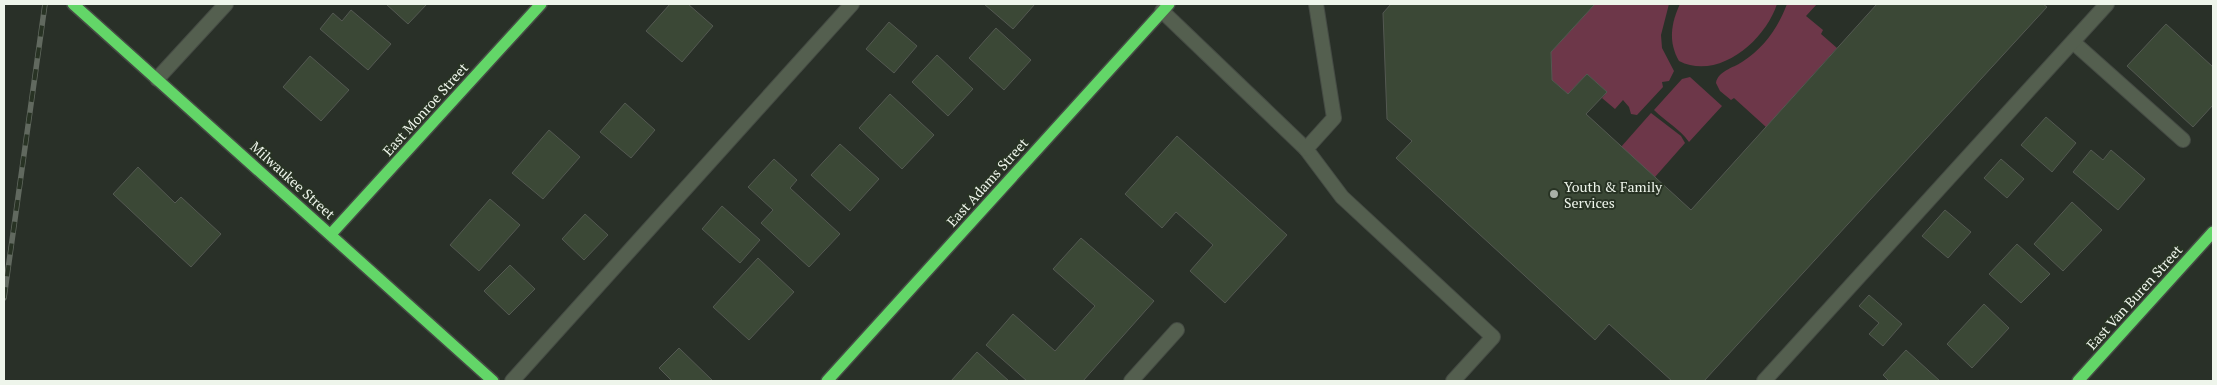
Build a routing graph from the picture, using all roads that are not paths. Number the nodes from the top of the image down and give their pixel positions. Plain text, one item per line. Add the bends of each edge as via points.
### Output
1 (73, 4) edge
2 (226, 4) edge
3 (541, 4) edge
4 (852, 4) edge
5 (1316, 4) edge
6 (2107, 4) edge
7 (1165, 7) edge
8 (2073, 42) junction
9 (157, 79) junction
10 (2183, 140) dead end
11 (1306, 149) junction
12 (2213, 232) edge
13 (331, 234) junction
14 (1177, 330) dead end
15 (493, 381) edge
16 (512, 381) edge
17 (827, 381) edge
18 (1131, 381) edge
19 (1454, 381) edge
20 (1764, 381) edge
21 (2078, 381) edge

1 - 9 street, Milwaukee Street
2 - 9 lane
3 - 13 street, East Monroe Street
4 - 16 lane
5 - 11 lane via 1334,118
6 - 8 lane
7 - 11 lane
7 - 17 street, East Adams Street
8 - 10 lane
8 - 20 lane
9 - 13 street, Milwaukee Street
11 - 19 lane via 1342,197 1493,338
12 - 21 street, East Van Buren Street
13 - 15 street, Milwaukee Street
14 - 18 lane

